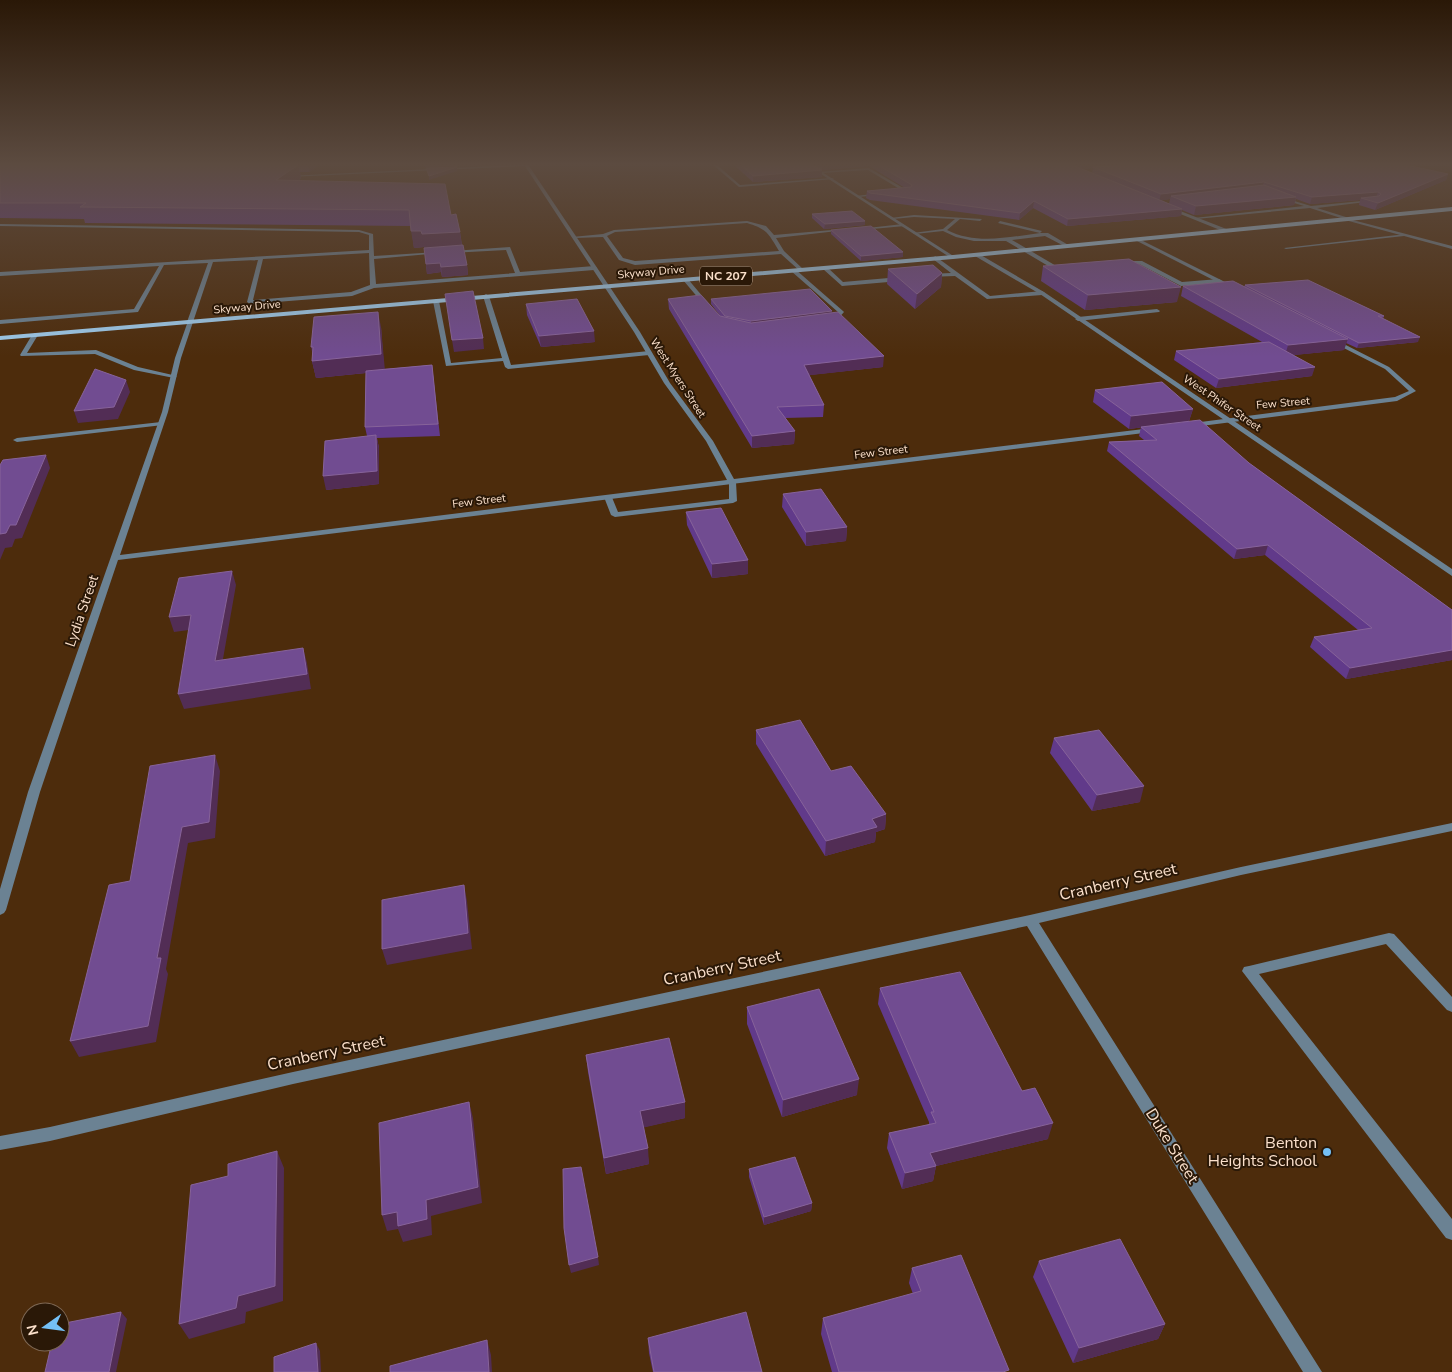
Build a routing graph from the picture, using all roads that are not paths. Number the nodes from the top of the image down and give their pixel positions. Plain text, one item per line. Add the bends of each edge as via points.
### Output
1 (207, 229) edge
2 (569, 229) edge
3 (638, 229) edge
4 (766, 229) edge
5 (910, 229) edge
6 (938, 229) edge
7 (947, 229) edge
8 (1027, 229) edge
9 (1223, 229) edge
10 (1247, 229) edge
11 (1382, 229) edge
12 (847, 230) edge
13 (1228, 231) junction
14 (915, 232) junction
15 (1002, 234) dead end
16 (1046, 234) junction
17 (604, 235) junction
18 (1404, 235) junction
19 (574, 237) junction
20 (773, 237) junction
21 (1020, 237) junction
22 (1007, 239) junction
23 (1137, 239) junction
24 (1068, 246) junction
25 (1286, 248) dead end
26 (1452, 248) edge
27 (1026, 250) junction
28 (372, 251) junction
29 (450, 252) edge
30 (782, 252) junction
31 (440, 253) edge
32 (977, 255) junction
33 (953, 257) junction
34 (261, 258) junction
35 (372, 258) junction
36 (935, 258) junction
37 (211, 261) junction
38 (162, 264) junction
39 (1113, 264) edge
40 (594, 268) junction
41 (824, 268) junction
42 (1067, 268) edge
43 (792, 270) junction
44 (801, 270) junction
45 (3, 274) edge
46 (518, 274) junction
47 (956, 274) junction
48 (918, 277) edge
49 (909, 278) edge
50 (685, 279) junction
51 (0, 280) edge
52 (1219, 281) junction
53 (373, 286) junction
54 (606, 286) junction
55 (1237, 290) edge
56 (1042, 293) junction
57 (486, 296) junction
58 (436, 301) junction
59 (710, 309) edge
60 (1157, 311) edge
61 (1078, 318) junction
62 (824, 321) edge
63 (0, 322) edge
64 (190, 322) junction
65 (35, 335) junction
66 (1325, 336) edge
67 (0, 338) edge
68 (649, 353) junction
69 (506, 359) junction
70 (174, 376) junction
71 (1230, 421) junction
72 (161, 424) junction
73 (1182, 427) edge
74 (1162, 429) edge
75 (16, 440) dead end
76 (732, 482) junction
77 (608, 497) junction
78 (115, 558) junction
79 (1452, 573) edge
80 (1452, 827) edge
81 (0, 910) edge
82 (1030, 920) junction
83 (1452, 1006) edge
84 (0, 1143) edge
85 (1452, 1232) edge
86 (1313, 1372) edge

1 - 28 street via 359,232 371,234
2 - 19 street, West Myers Street
3 - 17 street
4 - 20 street
5 - 14 street
6 - 14 street
7 - 22 street via 951,234 994,241
8 - 16 street
9 - 13 street
10 - 13 main road, Skyway Drive / NC 207
11 - 18 street
12 - 20 street
13 - 23 main road, Skyway Drive / NC 207
14 - 33 street
15 - 21 street
16 - 21 street
16 - 24 street
17 - 19 street
17 - 30 street via 621,258 635,263
18 - 25 street
18 - 26 street
19 - 40 street, West Myers Street
20 - 30 street
21 - 22 street
22 - 27 street
23 - 24 main road, Skyway Drive / NC 207
23 - 52 street
24 - 27 main road, Skyway Drive / NC 207
27 - 32 main road, Skyway Drive / NC 207
27 - 42 street via 1058,269
28 - 34 street
28 - 35 street
29 - 46 street via 508,248
30 - 44 street
31 - 35 street
32 - 33 main road, Skyway Drive / NC 207
32 - 56 street, West Phifer Street
33 - 36 main road, Skyway Drive / NC 207
34 - 37 street
34 - 53 street via 250,302 352,294
35 - 53 street
36 - 41 main road, Skyway Drive / NC 207
36 - 47 street
37 - 38 street
37 - 64 street, Lydia Street
38 - 45 street
38 - 63 street via 136,311
39 - 52 street via 1140,262 1182,284
40 - 46 street
40 - 54 street, West Myers Street
41 - 44 main road, Skyway Drive / NC 207
41 - 49 street via 842,284
43 - 44 main road, Skyway Drive / NC 207
43 - 50 main road, Skyway Drive / NC 207
43 - 62 street via 841,312 834,320
45 - 51 street
46 - 53 street
47 - 48 street
47 - 56 street via 989,298
50 - 54 main road, Skyway Drive / NC 207
50 - 59 street
52 - 55 street
54 - 57 main road, Skyway Drive / NC 207
54 - 68 street, West Myers Street
56 - 61 street, West Phifer Street
57 - 58 main road, Skyway Drive / NC 207
57 - 69 street
58 - 64 main road, Skyway Drive / NC 207
58 - 69 street via 448,365
60 - 61 street
61 - 71 street, West Phifer Street
64 - 65 main road, Skyway Drive / NC 207
64 - 70 street, Lydia Street
65 - 67 main road, Skyway Drive / NC 207
65 - 70 street via 23,354 96,352 136,369
66 - 71 street, Few Street via 1387,368 1413,391 1397,399
68 - 69 street via 508,367
68 - 76 street, West Myers Street via 709,441
70 - 72 street, Lydia Street
71 - 73 street, Few Street
71 - 79 street, West Phifer Street
72 - 75 street
72 - 78 street, Lydia Street
74 - 76 street, Few Street
76 - 77 street, Few Street
76 - 77 street via 733,501 615,516
77 - 78 street, Few Street
78 - 81 street, Lydia Street via 34,792
80 - 82 street, Cranberry Street
82 - 84 street, Cranberry Street
82 - 86 street, Duke Street
83 - 85 street via 1389,938 1249,972

